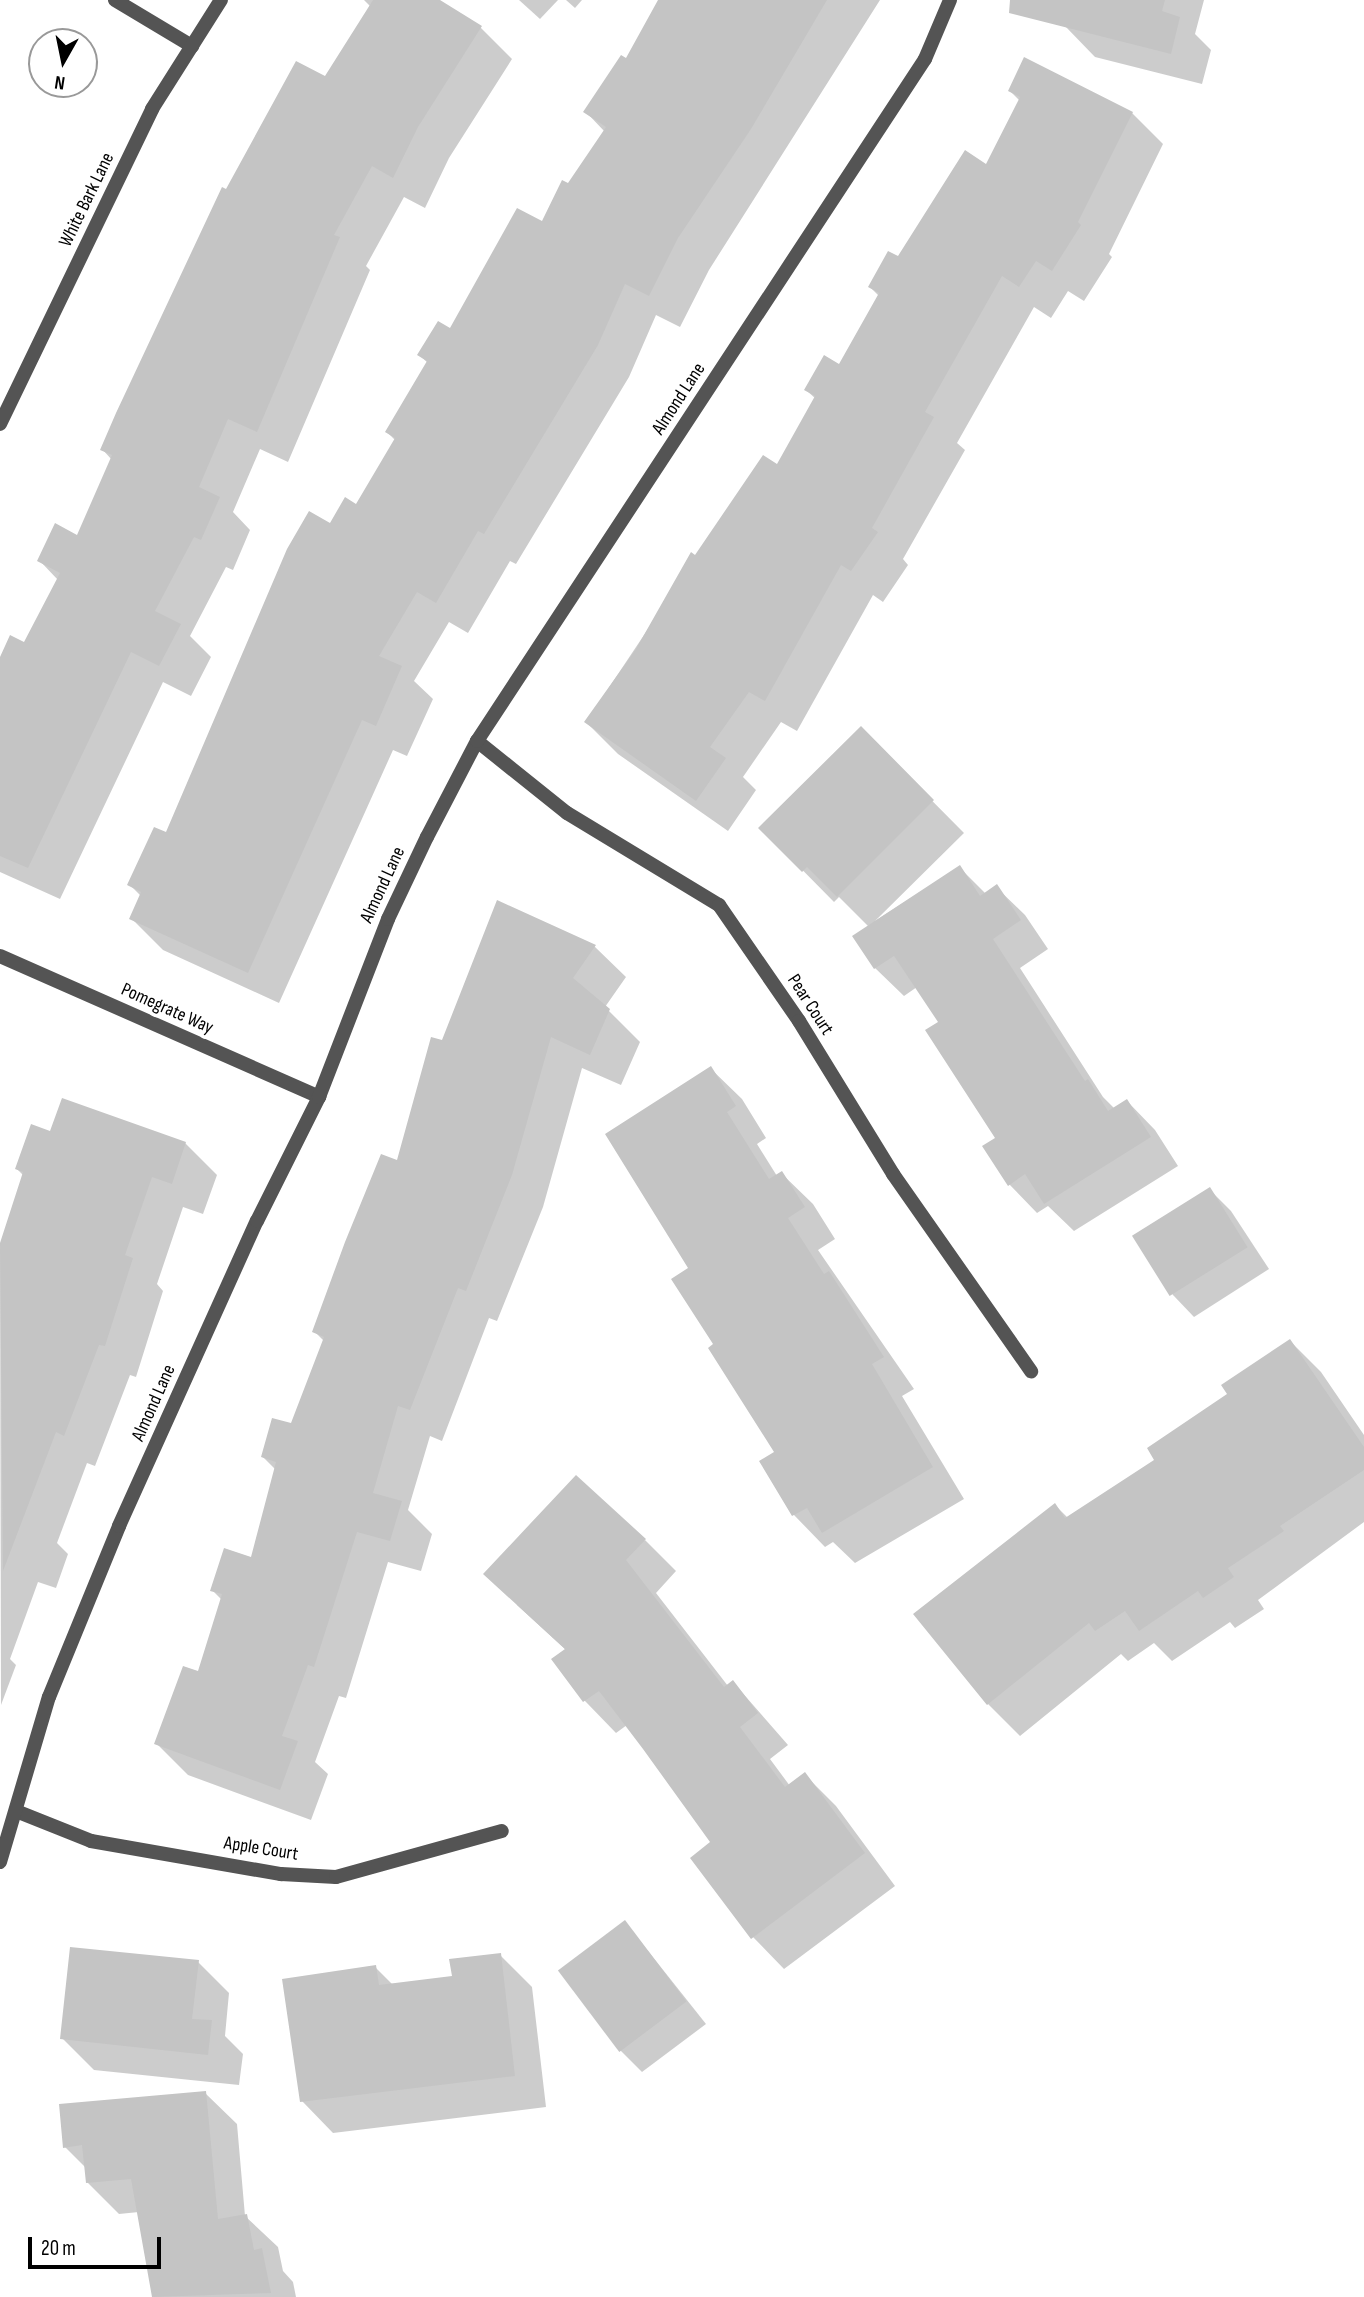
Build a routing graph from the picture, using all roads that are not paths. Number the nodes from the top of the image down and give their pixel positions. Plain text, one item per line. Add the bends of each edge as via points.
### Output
1 (115, 0) edge
2 (221, 0) edge
3 (950, 0) edge
4 (191, 46) junction
5 (0, 424) edge
6 (477, 741) junction
7 (0, 956) edge
8 (319, 1097) junction
9 (1031, 1371) dead end
10 (16, 1811) junction
11 (502, 1831) dead end
12 (0, 1861) edge

1 - 4 street
2 - 4 street, White Bark Lane
3 - 6 street, Almond Lane via 925,59
4 - 5 street, White Bark Lane via 152,109
6 - 8 street, Almond Lane via 388,919
6 - 9 street, Pear Court via 567,813 719,905 799,1021 893,1174
7 - 8 street, Pomegrate Way
8 - 10 street, Almond Lane via 257,1221 119,1526 49,1697
10 - 11 street, Apple Court via 91,1841 281,1874 336,1877
10 - 12 street, Almond Lane

